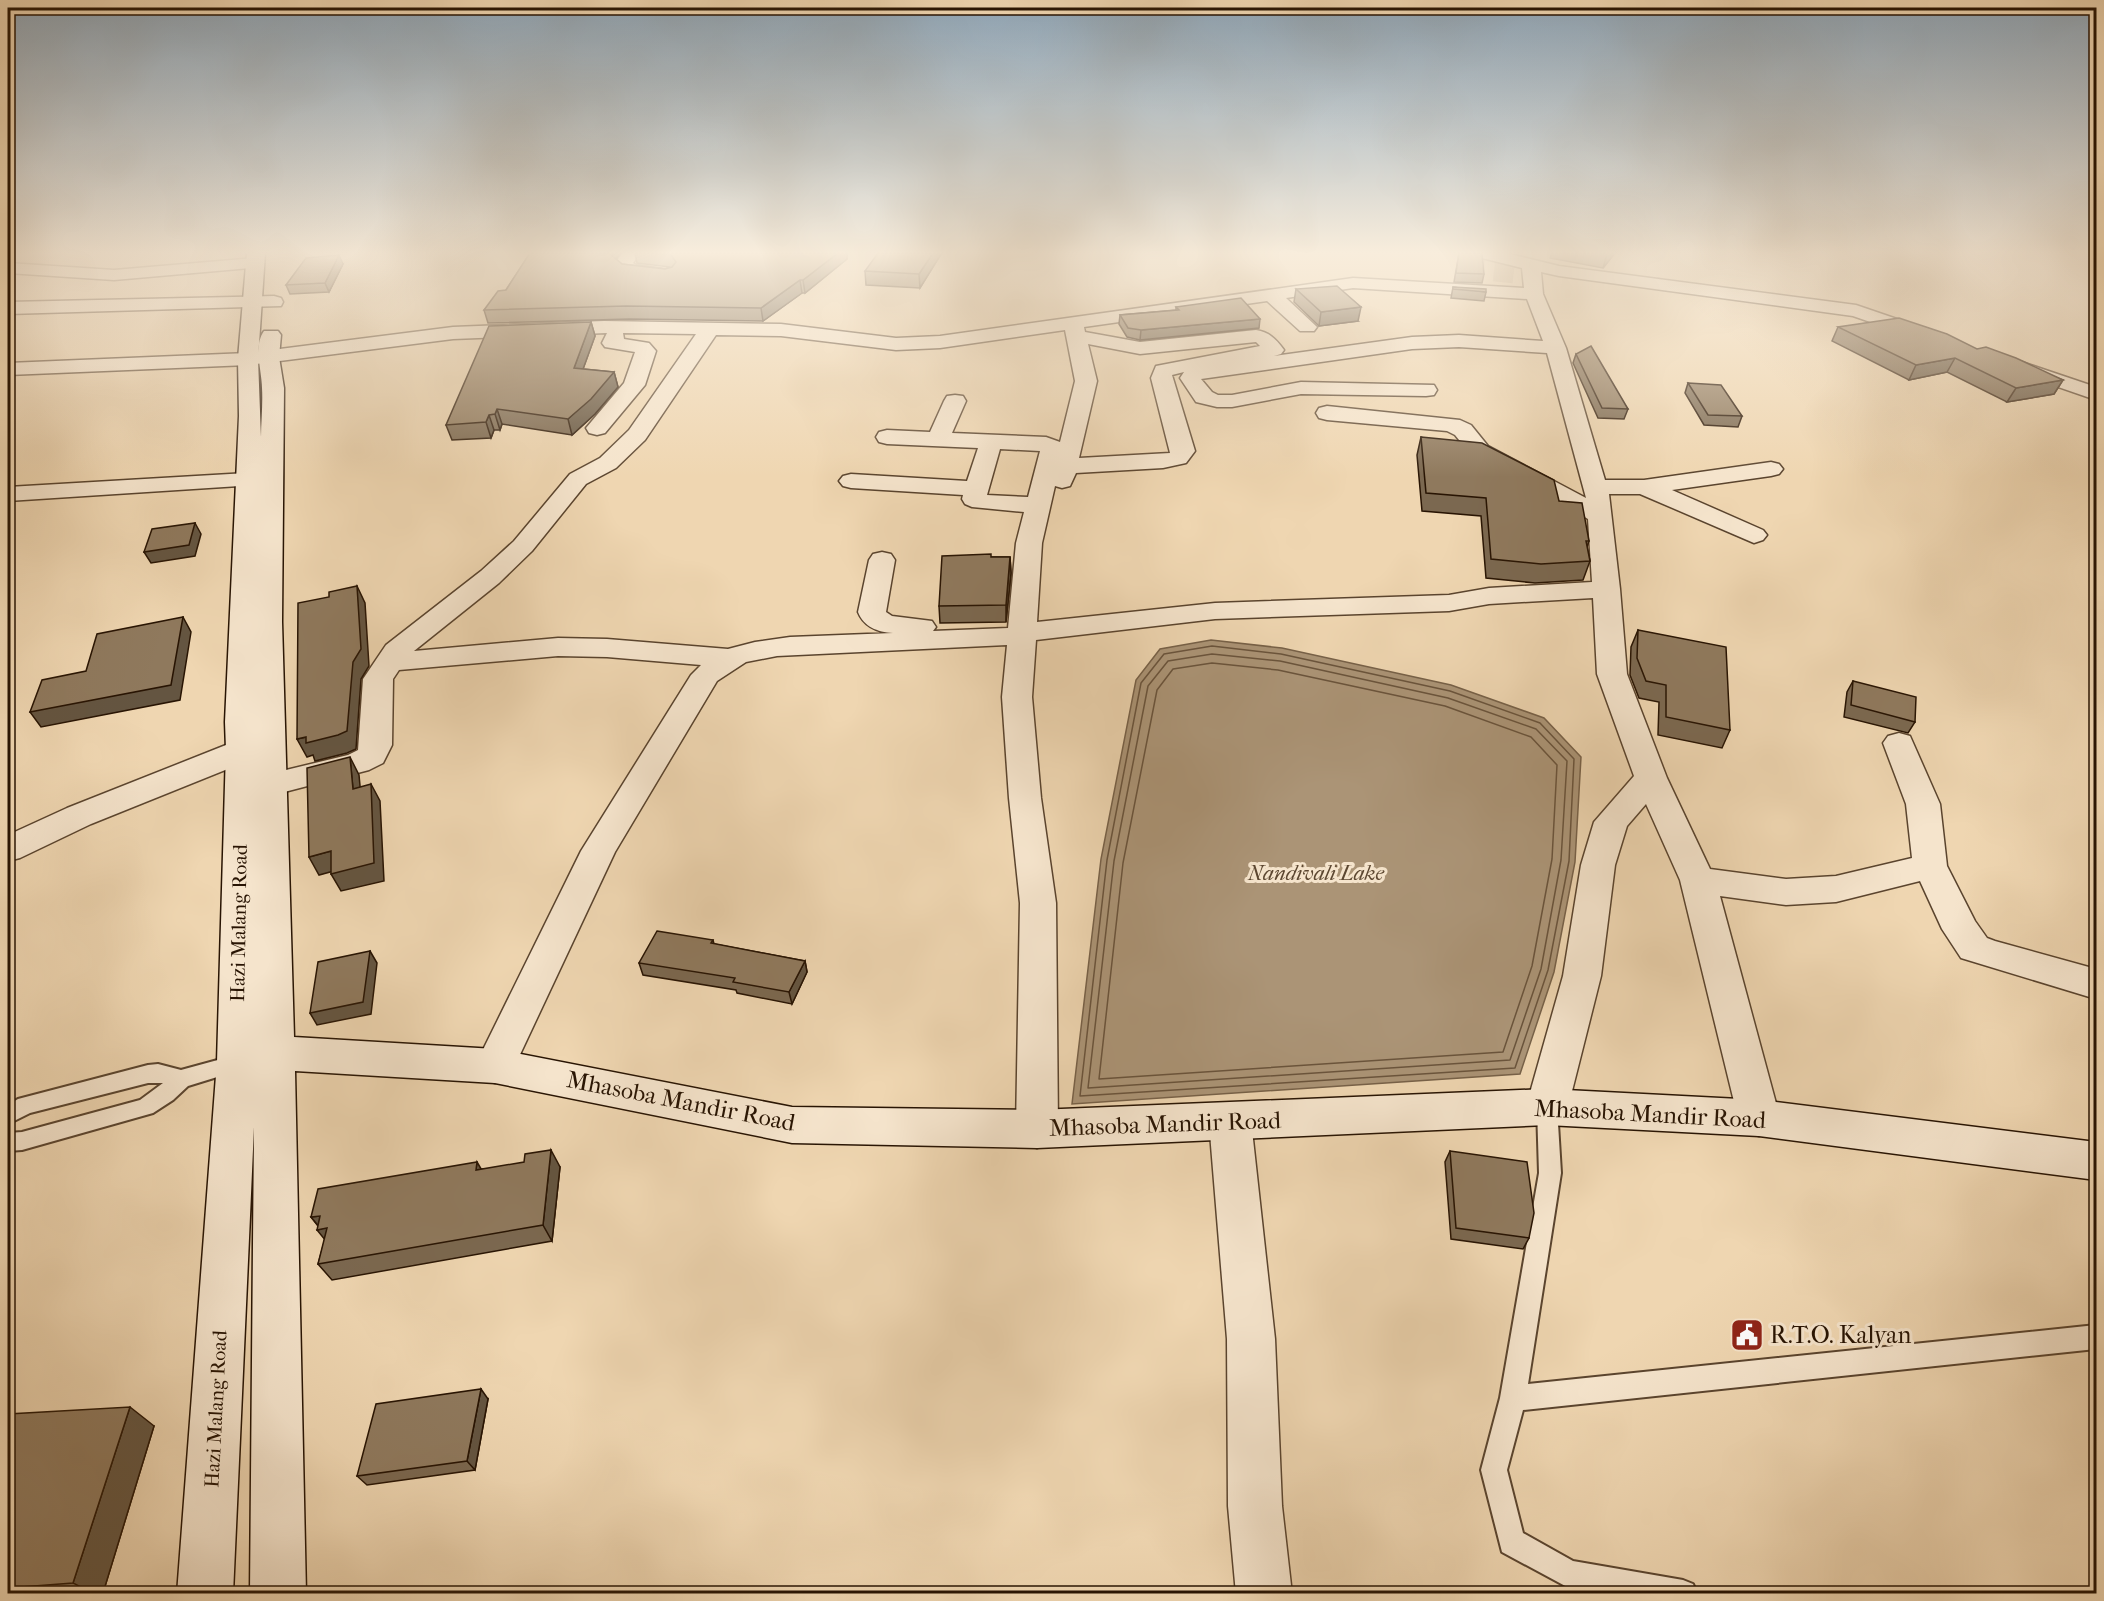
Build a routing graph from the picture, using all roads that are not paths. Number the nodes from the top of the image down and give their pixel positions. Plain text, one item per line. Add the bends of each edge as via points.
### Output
1 (620, 327) edge
2 (261, 328) edge
3 (600, 328) edge
4 (652, 328) edge
5 (1088, 328) edge
6 (1548, 328) edge
7 (1904, 328) edge
8 (710, 329) junction
9 (1075, 330) junction
10 (1943, 341) edge
11 (1556, 348) junction
12 (259, 358) junction
13 (1998, 360) edge
14 (8, 369) edge
15 (1426, 390) dead end
16 (2097, 394) edge
17 (956, 401) dead end
18 (1327, 413) dead end
19 (597, 428) dead end
20 (887, 437) dead end
21 (938, 439) junction
22 (991, 442) junction
23 (1066, 466) junction
24 (1771, 469) dead end
25 (248, 480) junction
26 (851, 481) dead end
27 (1644, 487) junction
28 (975, 489) junction
29 (8, 494) edge
30 (1598, 502) junction
31 (1038, 505) junction
32 (1755, 535) dead end
33 (882, 560) dead end
34 (1607, 589) junction
35 (1029, 633) junction
36 (939, 640) junction
37 (727, 658) junction
38 (387, 662) junction
39 (1899, 743) dead end
40 (256, 745) junction
41 (1652, 778) junction
42 (269, 785) junction
43 (8, 849) edge
44 (1930, 867) junction
45 (1698, 880) junction
46 (2097, 984) edge
47 (255, 1058) junction
48 (495, 1066) junction
49 (181, 1079) junction
50 (1547, 1107) junction
51 (8, 1115) edge
52 (1759, 1118) junction
53 (1230, 1121) junction
54 (1037, 1129) junction
55 (8, 1142) edge
56 (2097, 1161) edge
57 (2097, 1337) edge
58 (1513, 1398) junction
59 (205, 1593) edge
60 (278, 1593) edge
61 (1264, 1593) edge
62 (1683, 1593) edge

1 - 19 street via 612,343 646,351 634,385
2 - 12 street, Hazi Malang Road
3 - 12 street via 453,333
4 - 8 street
5 - 9 street
6 - 11 street
7 - 10 street
8 - 9 street via 781,330 896,344
8 - 38 street via 637,435 608,464 578,479 523,546
9 - 23 street via 1086,381
9 - 23 street via 1140,348 1256,336 1274,350 1163,370 1161,378 1183,451 1178,458
11 - 15 street via 1459,341 1412,343 1195,373 1190,378 1204,397 1217,401 1301,388
11 - 30 street
12 - 14 street
12 - 25 street, Hazi Malang Road via 250,416
12 - 40 street, Hazi Malang Road via 273,388 268,622
13 - 16 street
17 - 21 street
18 - 30 street via 1452,425 1463,430 1480,451 1545,483
20 - 21 street
21 - 22 street
22 - 28 street
22 - 31 street via 1052,447
23 - 35 street via 1049,524
24 - 27 street
25 - 29 street
25 - 40 street, Hazi Malang Road via 240,722
26 - 28 street
27 - 30 street
27 - 32 street
28 - 31 street via 973,496 977,501
30 - 34 street
31 - 35 street via 1029,543
33 - 36 street via 874,617 885,624 929,629
34 - 35 street via 1489,596 1449,603 1215,611
34 - 41 street via 1612,674
35 - 36 street
35 - 54 street via 1017,697 1038,903
36 - 37 street via 790,646
37 - 38 street via 558,647
37 - 48 street via 706,675 598,851
38 - 42 street via 378,679 376,745 372,756
39 - 44 street via 1923,804
40 - 42 street, Hazi Malang Road
40 - 43 street
40 - 47 street, Hazi Malang Road
41 - 45 street
41 - 50 street via 1611,822 1598,865 1582,976
42 - 47 street, Hazi Malang Road
44 - 45 street via 1836,889 1786,892
44 - 46 street via 1960,929 1974,948
45 - 52 street
47 - 48 street, Mhasoba Mandir Road
47 - 49 lane
47 - 59 street, Hazi Malang Road
47 - 60 street, Hazi Malang Road via 277,1213
48 - 54 street, Mhasoba Mandir Road via 792,1125
49 - 51 lane via 148,1074 25,1106
49 - 55 lane via 146,1107
50 - 52 street, Mhasoba Mandir Road
50 - 53 street, Mhasoba Mandir Road
50 - 58 lane via 1550,1173
52 - 56 street, Mhasoba Mandir Road
53 - 54 street, Mhasoba Mandir Road
53 - 61 street via 1251,1339 1255,1506
57 - 58 lane
58 - 62 lane via 1494,1470 1512,1542 1569,1574

